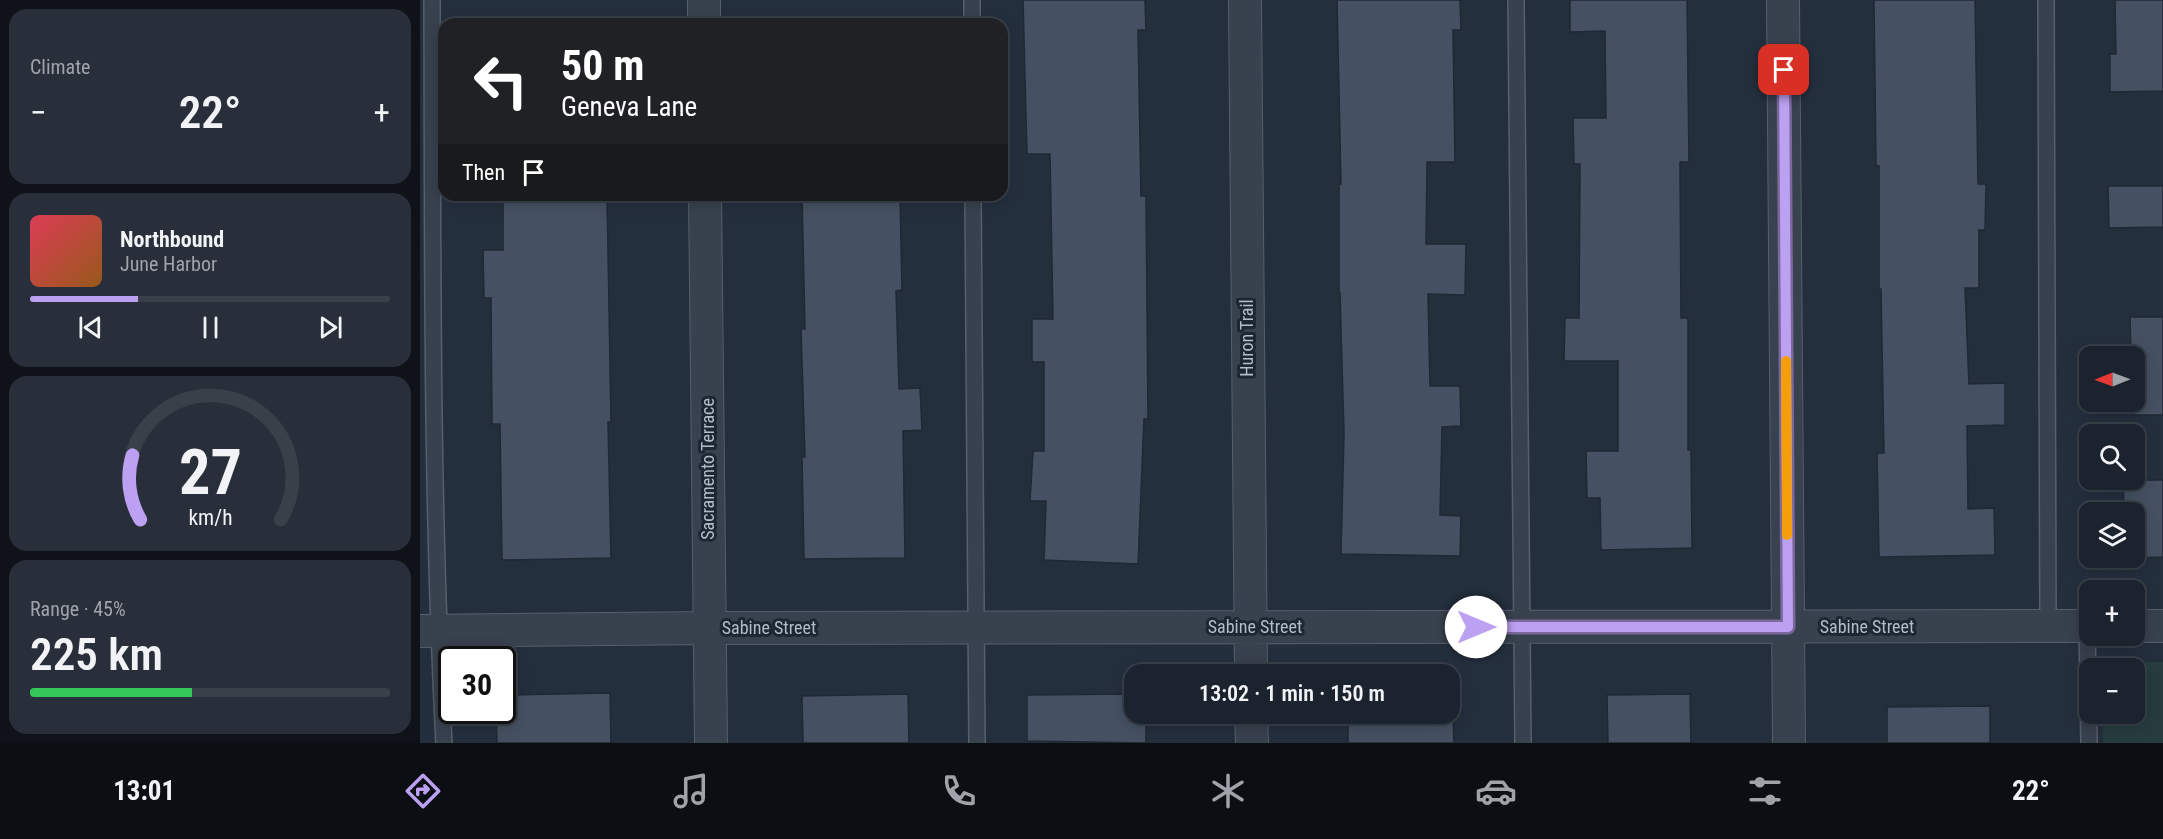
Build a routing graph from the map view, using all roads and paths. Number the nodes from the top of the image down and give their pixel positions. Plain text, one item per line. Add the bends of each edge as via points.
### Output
1 (432, 0) edge
2 (704, 0) edge
3 (972, 0) edge
4 (1245, 0) edge
5 (1516, 0) edge
6 (1784, 0) edge
7 (2046, 0) edge
8 (704, 18) edge
9 (972, 18) edge
10 (705, 201) edge
11 (973, 201) edge
12 (2048, 626) junction
13 (2079, 626) edge
14 (2145, 626) edge
15 (2163, 626) edge
16 (975, 627) junction
17 (1250, 627) junction
18 (1521, 627) junction
19 (1788, 627) junction
20 (709, 628) junction
21 (429, 631) edge
22 (2088, 646) edge
23 (1251, 664) edge
24 (1251, 724) edge
25 (444, 743) edge
26 (711, 743) edge
27 (977, 743) edge
28 (1252, 743) edge
29 (1523, 743) edge
30 (1789, 743) edge
31 (2089, 743) edge

1 - 21 lane
2 - 8 street
3 - 9 lane
4 - 17 street, Huron Trail
5 - 18 lane
6 - 19 street
7 - 12 lane
10 - 20 street, Sacramento Terrace
11 - 16 lane
12 - 13 street, Sabine Street
12 - 19 street, Sabine Street
14 - 15 street
16 - 17 street, Sabine Street
16 - 20 street, Sabine Street
16 - 27 lane
17 - 18 street, Sabine Street
17 - 23 street, Huron Trail
18 - 19 street, Sabine Street
18 - 29 lane
19 - 30 street
20 - 21 street, Sabine Street
20 - 26 street, Sacramento Terrace
21 - 25 lane
22 - 31 lane
24 - 28 street

